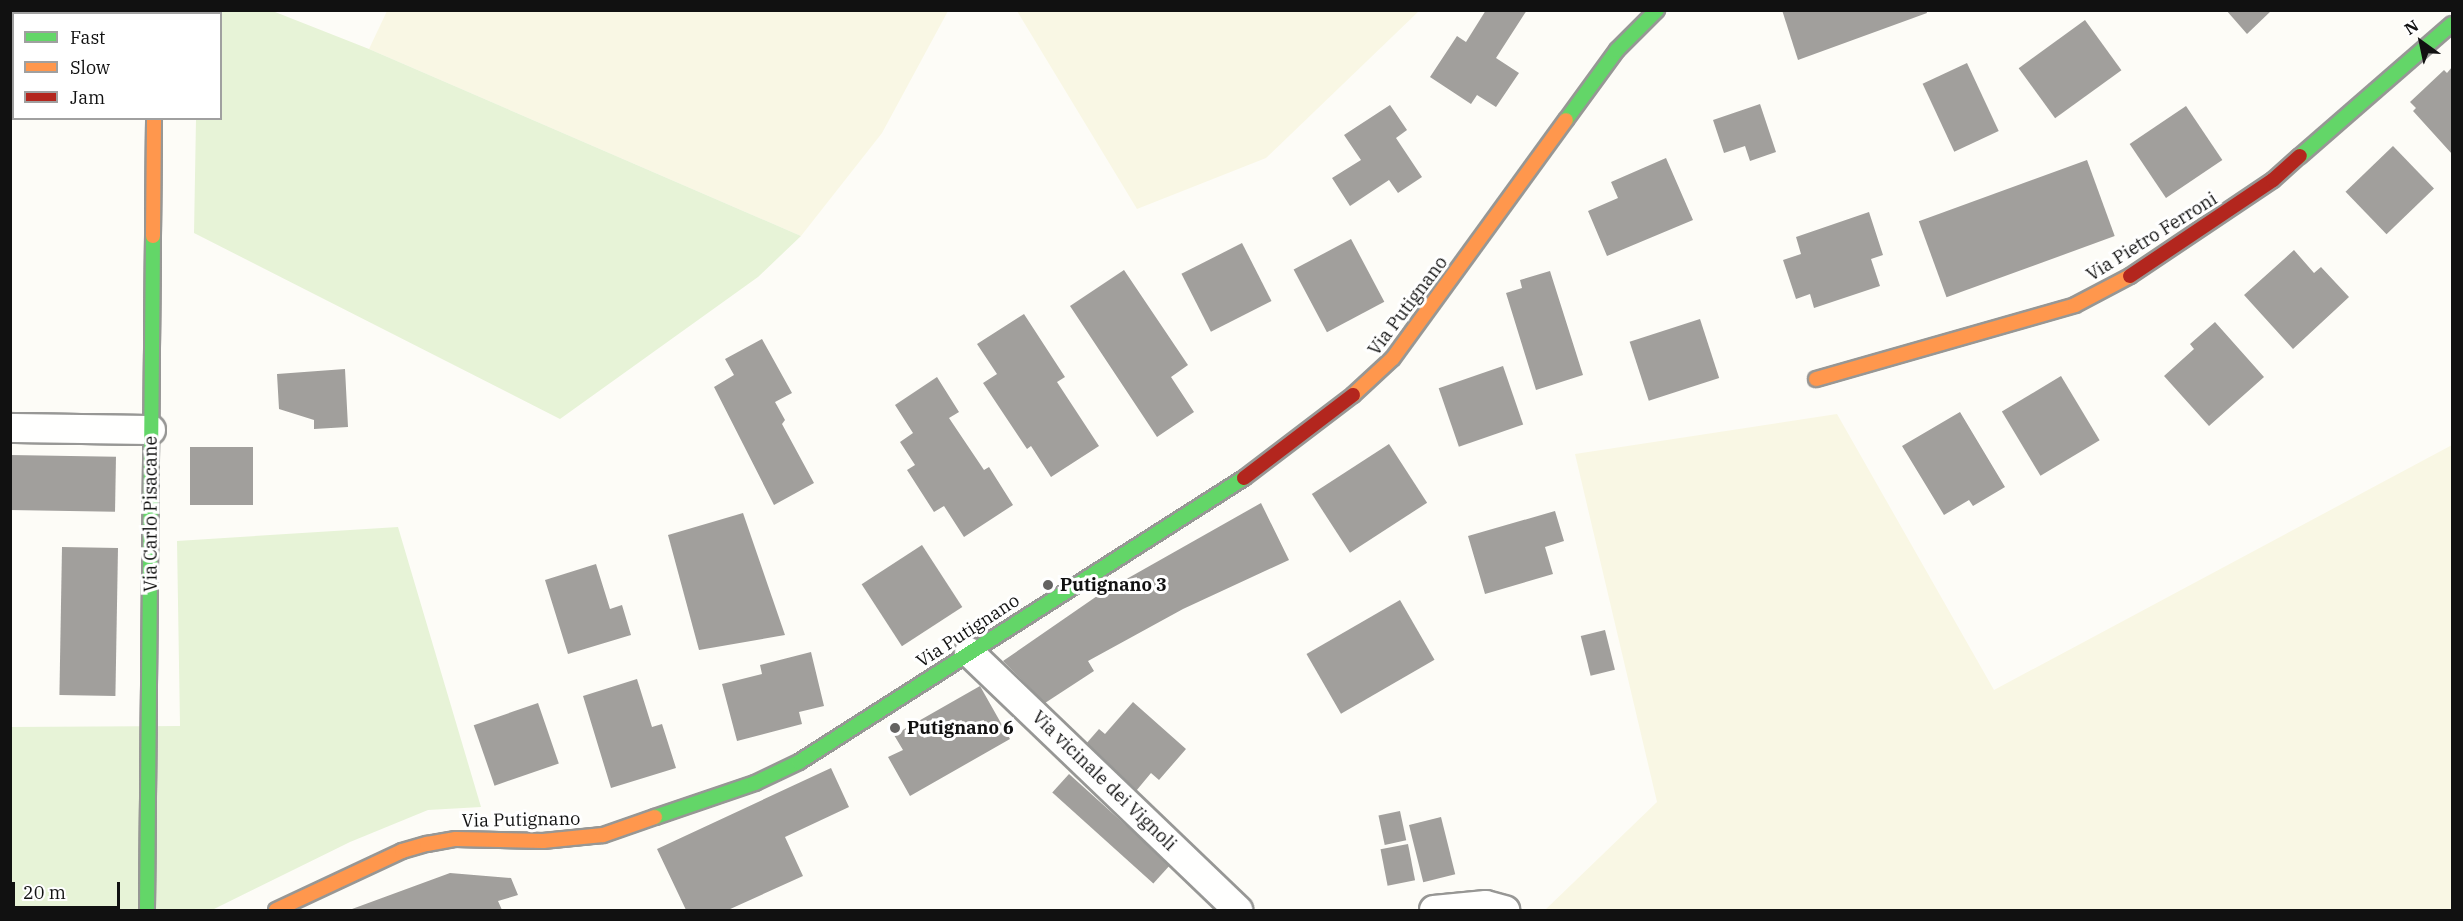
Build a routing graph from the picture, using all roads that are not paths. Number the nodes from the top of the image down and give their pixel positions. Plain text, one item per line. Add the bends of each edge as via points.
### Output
1 (1656, 10) edge
2 (2452, 24) edge
3 (154, 120) edge
4 (1816, 378) dead end
5 (10, 428) edge
6 (151, 430) junction
7 (969, 652) junction
8 (147, 910) edge
9 (276, 910) edge
10 (1238, 910) edge
11 (1434, 910) edge
12 (1504, 910) edge

1 - 7 street, Via Putignano via 1617,50 1410,339 1373,379 1265,465
2 - 4 street, Via Pietro Ferroni via 2273,180 2129,276 2076,305
3 - 6 street, Via Carlo Pisacane
5 - 6 street
6 - 8 street, Via Carlo Pisacane
7 - 9 street, Via Putignano via 799,762 721,797 625,830 584,838 456,838 427,844
7 - 10 street, Via vicinale dei Vignoli
11 - 12 street via 1468,905

